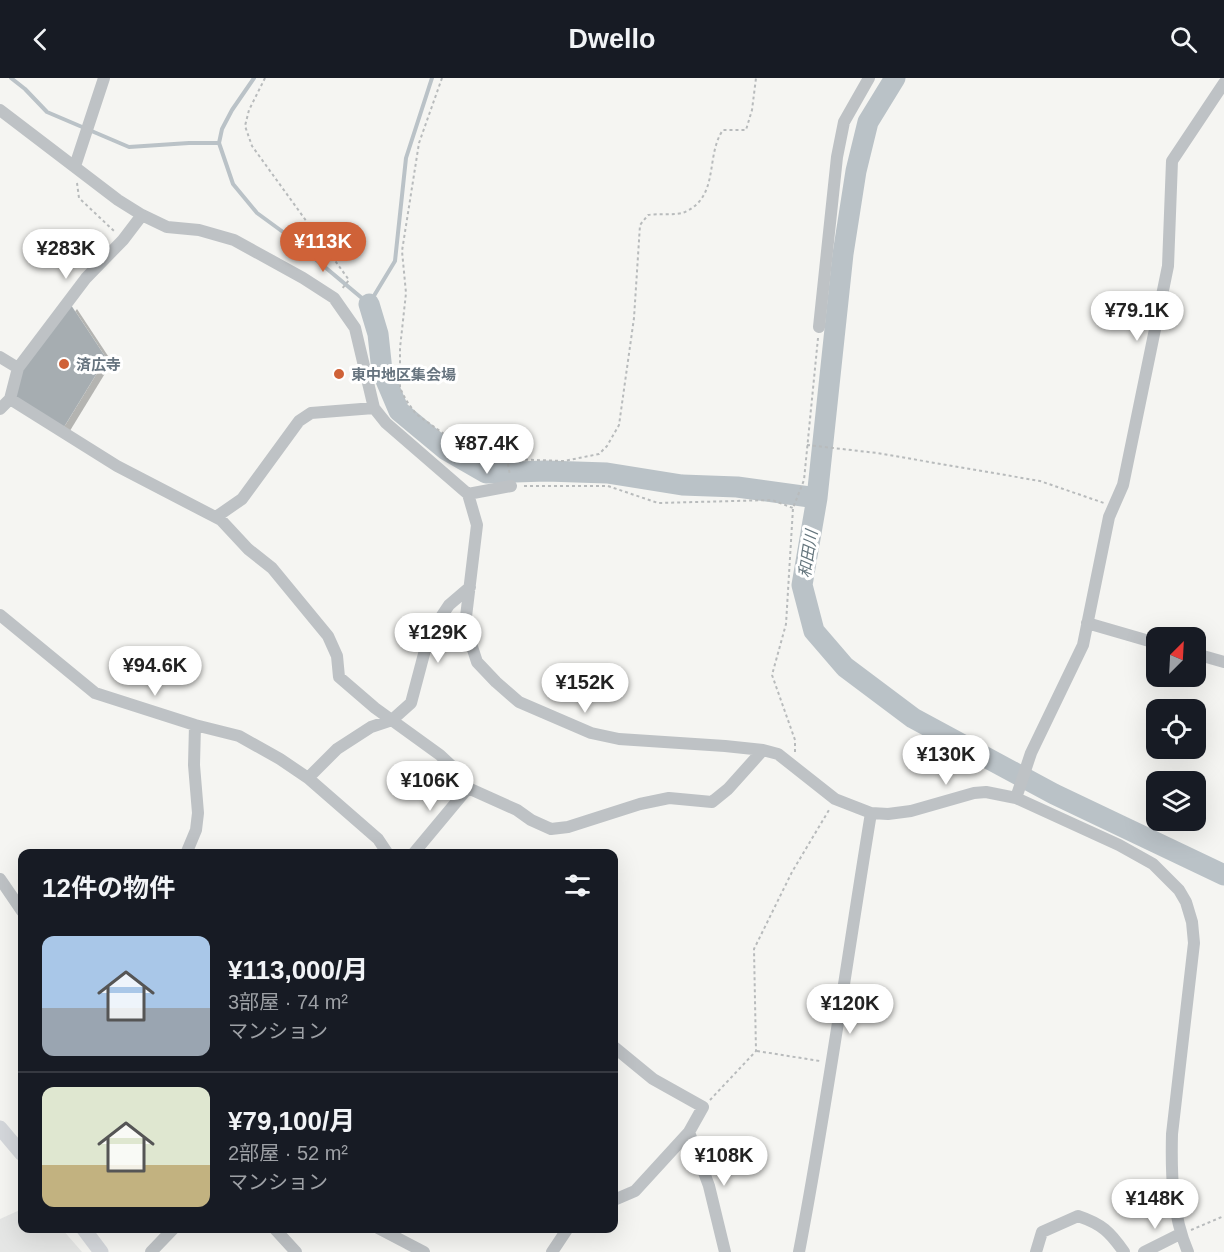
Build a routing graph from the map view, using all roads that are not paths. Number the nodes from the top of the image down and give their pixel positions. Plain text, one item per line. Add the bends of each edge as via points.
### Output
1 (104, 78) edge
2 (869, 78) edge
3 (1224, 83) edge
4 (0, 110) edge
5 (75, 166) junction
6 (142, 215) junction
7 (819, 327) road end
8 (0, 357) edge
9 (18, 369) junction
10 (10, 399) junction
11 (374, 408) junction
12 (0, 409) edge
13 (511, 486) road end
14 (468, 494) junction
15 (216, 517) junction
16 (470, 587) junction
17 (0, 615) edge
18 (1087, 623) junction
19 (1146, 640) edge
20 (1206, 657) edge
21 (1224, 662) edge
22 (392, 720) junction
23 (195, 725) junction
24 (763, 750) junction
25 (308, 778) junction
26 (468, 788) junction
27 (1018, 794) junction
28 (871, 813) junction
29 (188, 849) edge
30 (385, 849) edge
31 (416, 849) edge
32 (0, 879) edge
33 (18, 905) edge
34 (618, 1050) edge
35 (0, 1128) edge
36 (689, 1132) junction
37 (18, 1149) edge
38 (618, 1198) edge
39 (87, 1233) edge
40 (169, 1233) edge
41 (279, 1233) edge
42 (388, 1233) edge
43 (565, 1233) edge
44 (1180, 1234) junction
45 (101, 1252) edge
46 (151, 1252) edge
47 (296, 1252) edge
48 (424, 1252) edge
49 (552, 1252) edge
50 (725, 1252) edge
51 (798, 1252) edge
52 (1036, 1252) edge
53 (1124, 1252) edge
54 (1144, 1252) edge
55 (1188, 1252) edge

1 - 5 street
2 - 7 street via 844,122 839,145
3 - 18 street via 1172,161 1168,267 1123,485 1109,517
4 - 5 street
5 - 6 street
6 - 9 street via 86,278
6 - 11 street via 167,227 199,230 234,240 334,298 355,328
8 - 9 street
9 - 10 street
10 - 12 street
10 - 15 street via 117,466
11 - 14 street
11 - 15 street via 311,413 299,421 242,499
13 - 14 street
14 - 16 street via 477,525
15 - 22 street via 272,568 328,636 338,656 339,677
16 - 22 street via 449,605 429,635 411,703
16 - 24 street via 465,625 477,662 519,702 591,733 619,739
17 - 23 street via 95,693
18 - 19 street
18 - 27 street via 1083,645 1031,753
20 - 21 street
22 - 25 street via 371,727 337,749
22 - 26 street via 440,755
23 - 25 street via 239,736
23 - 29 street via 198,813
24 - 26 street via 712,802 669,798 568,827 551,829
24 - 28 street via 778,754 835,799
25 - 30 street
26 - 31 street
27 - 28 street via 974,793 911,811
27 - 44 street via 1153,864 1186,902 1194,943 1171,1152 1174,1207
28 - 51 street via 818,1153
32 - 33 street
34 - 36 street via 654,1078 703,1107
35 - 37 main road
36 - 38 street via 635,1191
36 - 50 street via 709,1186
39 - 45 main road
40 - 46 street
41 - 47 street
42 - 48 street
43 - 49 street
44 - 54 street
44 - 55 street
52 - 53 street via 1042,1232 1078,1216 1097,1222

